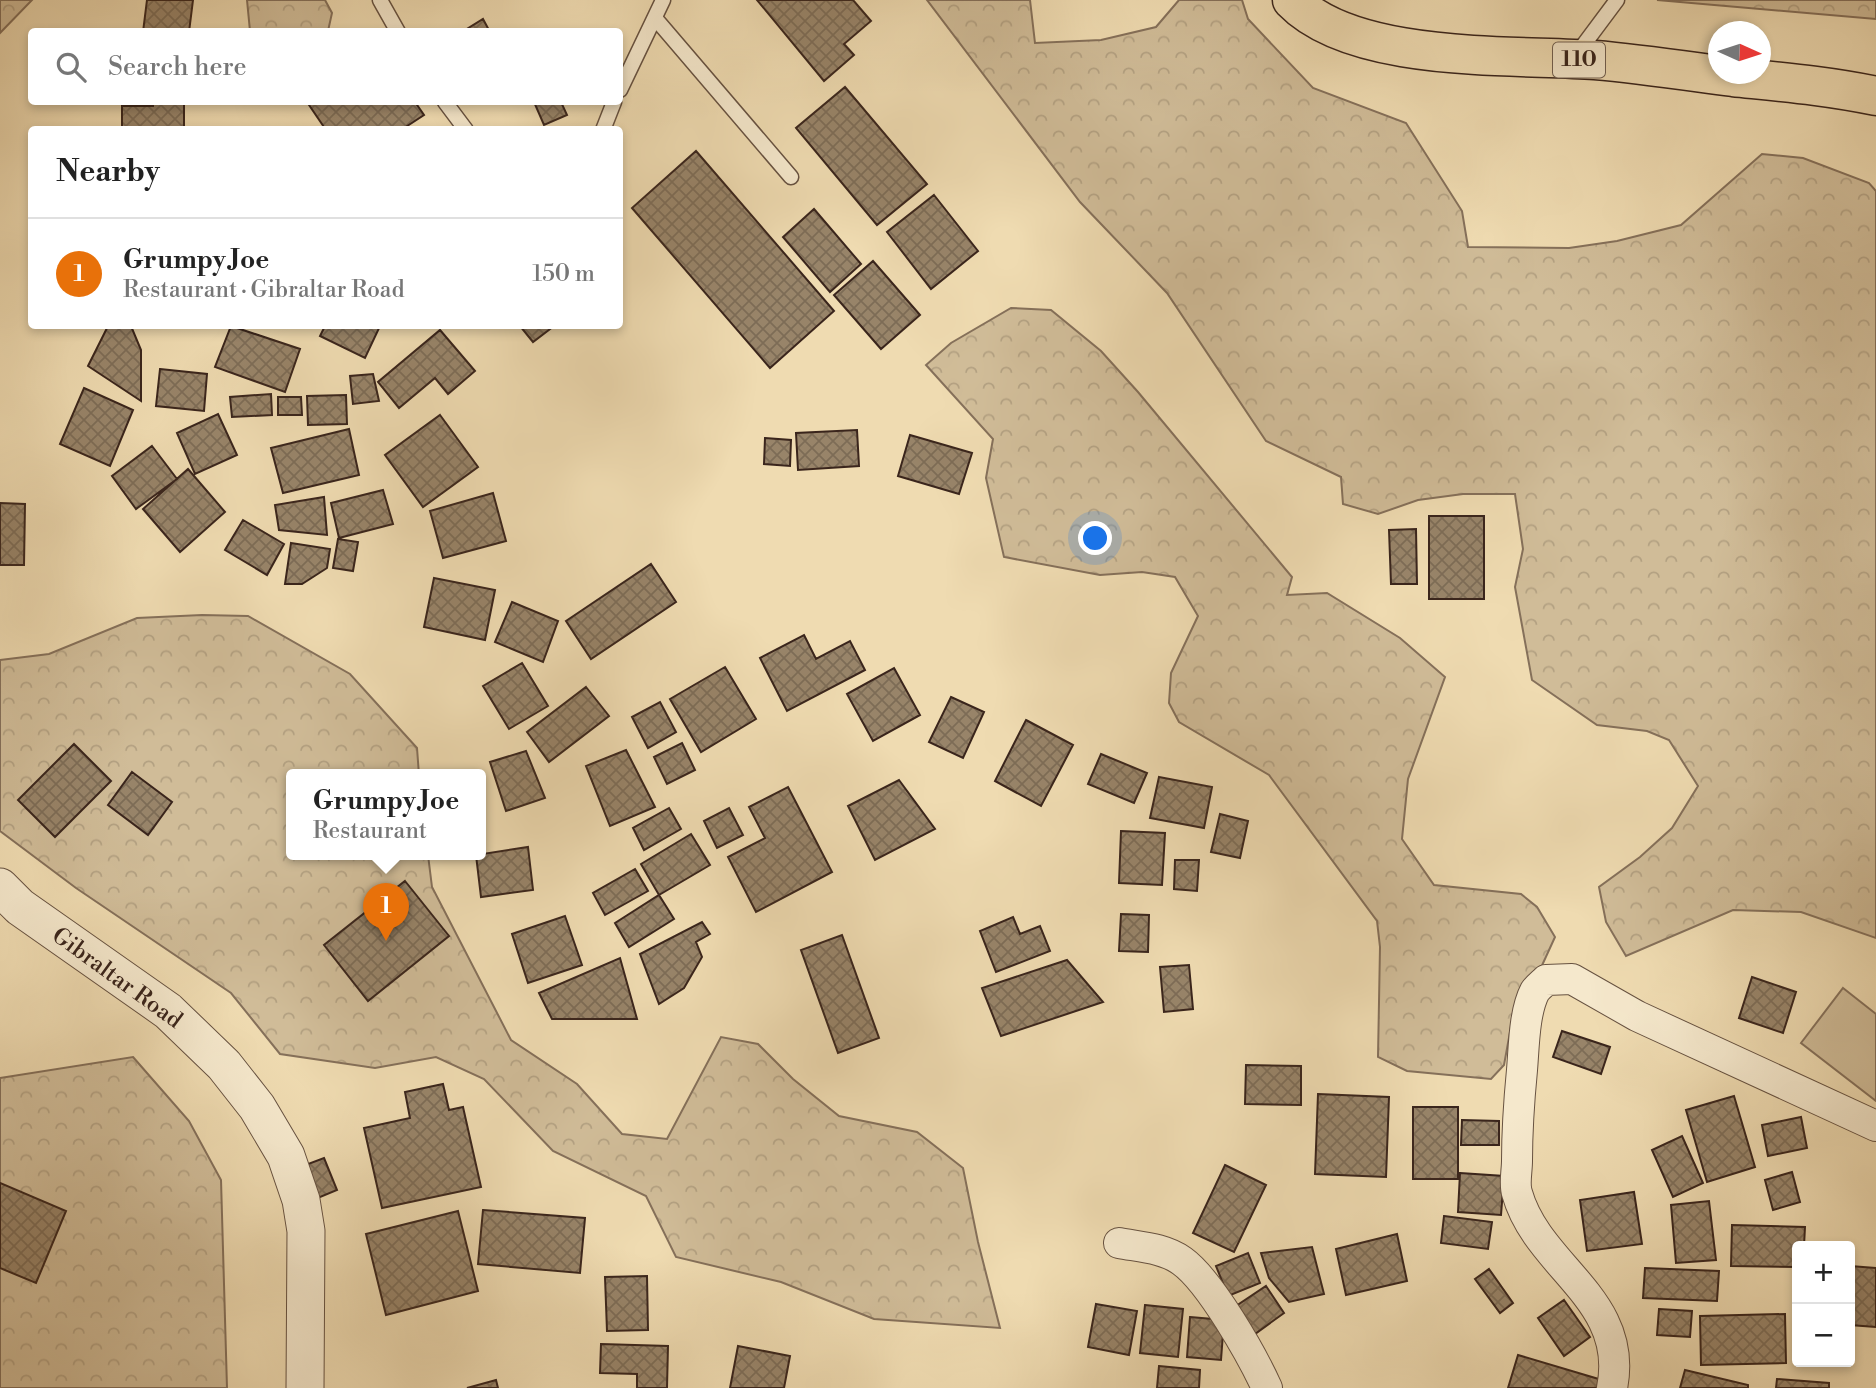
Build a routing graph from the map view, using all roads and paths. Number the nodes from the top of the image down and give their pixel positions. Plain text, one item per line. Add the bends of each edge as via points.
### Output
1 (380, 0) edge
2 (663, 0) edge
3 (1293, 0) edge
4 (1617, 0) edge
5 (655, 18) junction
6 (396, 28) edge
7 (1573, 59) junction
8 (623, 84) edge
9 (1876, 96) edge
10 (447, 105) edge
11 (613, 105) edge
12 (463, 126) edge
13 (605, 126) edge
14 (791, 177) dead end
15 (0, 887) edge
16 (1876, 1126) edge
17 (1119, 1243) dead end
18 (305, 1388) edge
19 (1267, 1388) edge
20 (1612, 1388) edge

1 - 6 lane
2 - 5 lane
3 - 7 main road, 110 via 1331,26 1402,47 1479,57
4 - 7 lane
5 - 8 lane
5 - 14 lane
7 - 9 main road, 110
10 - 12 lane
11 - 13 lane
15 - 18 street, Gibraltar Road via 20,907 168,1011 224,1065 257,1107 286,1156 301,1200
16 - 20 street via 1637,1016 1572,979 1546,980 1535,992 1526,1022 1516,1192 1535,1235 1590,1297 1604,1320 1615,1359
17 - 19 street via 1165,1252 1183,1261 1204,1283

